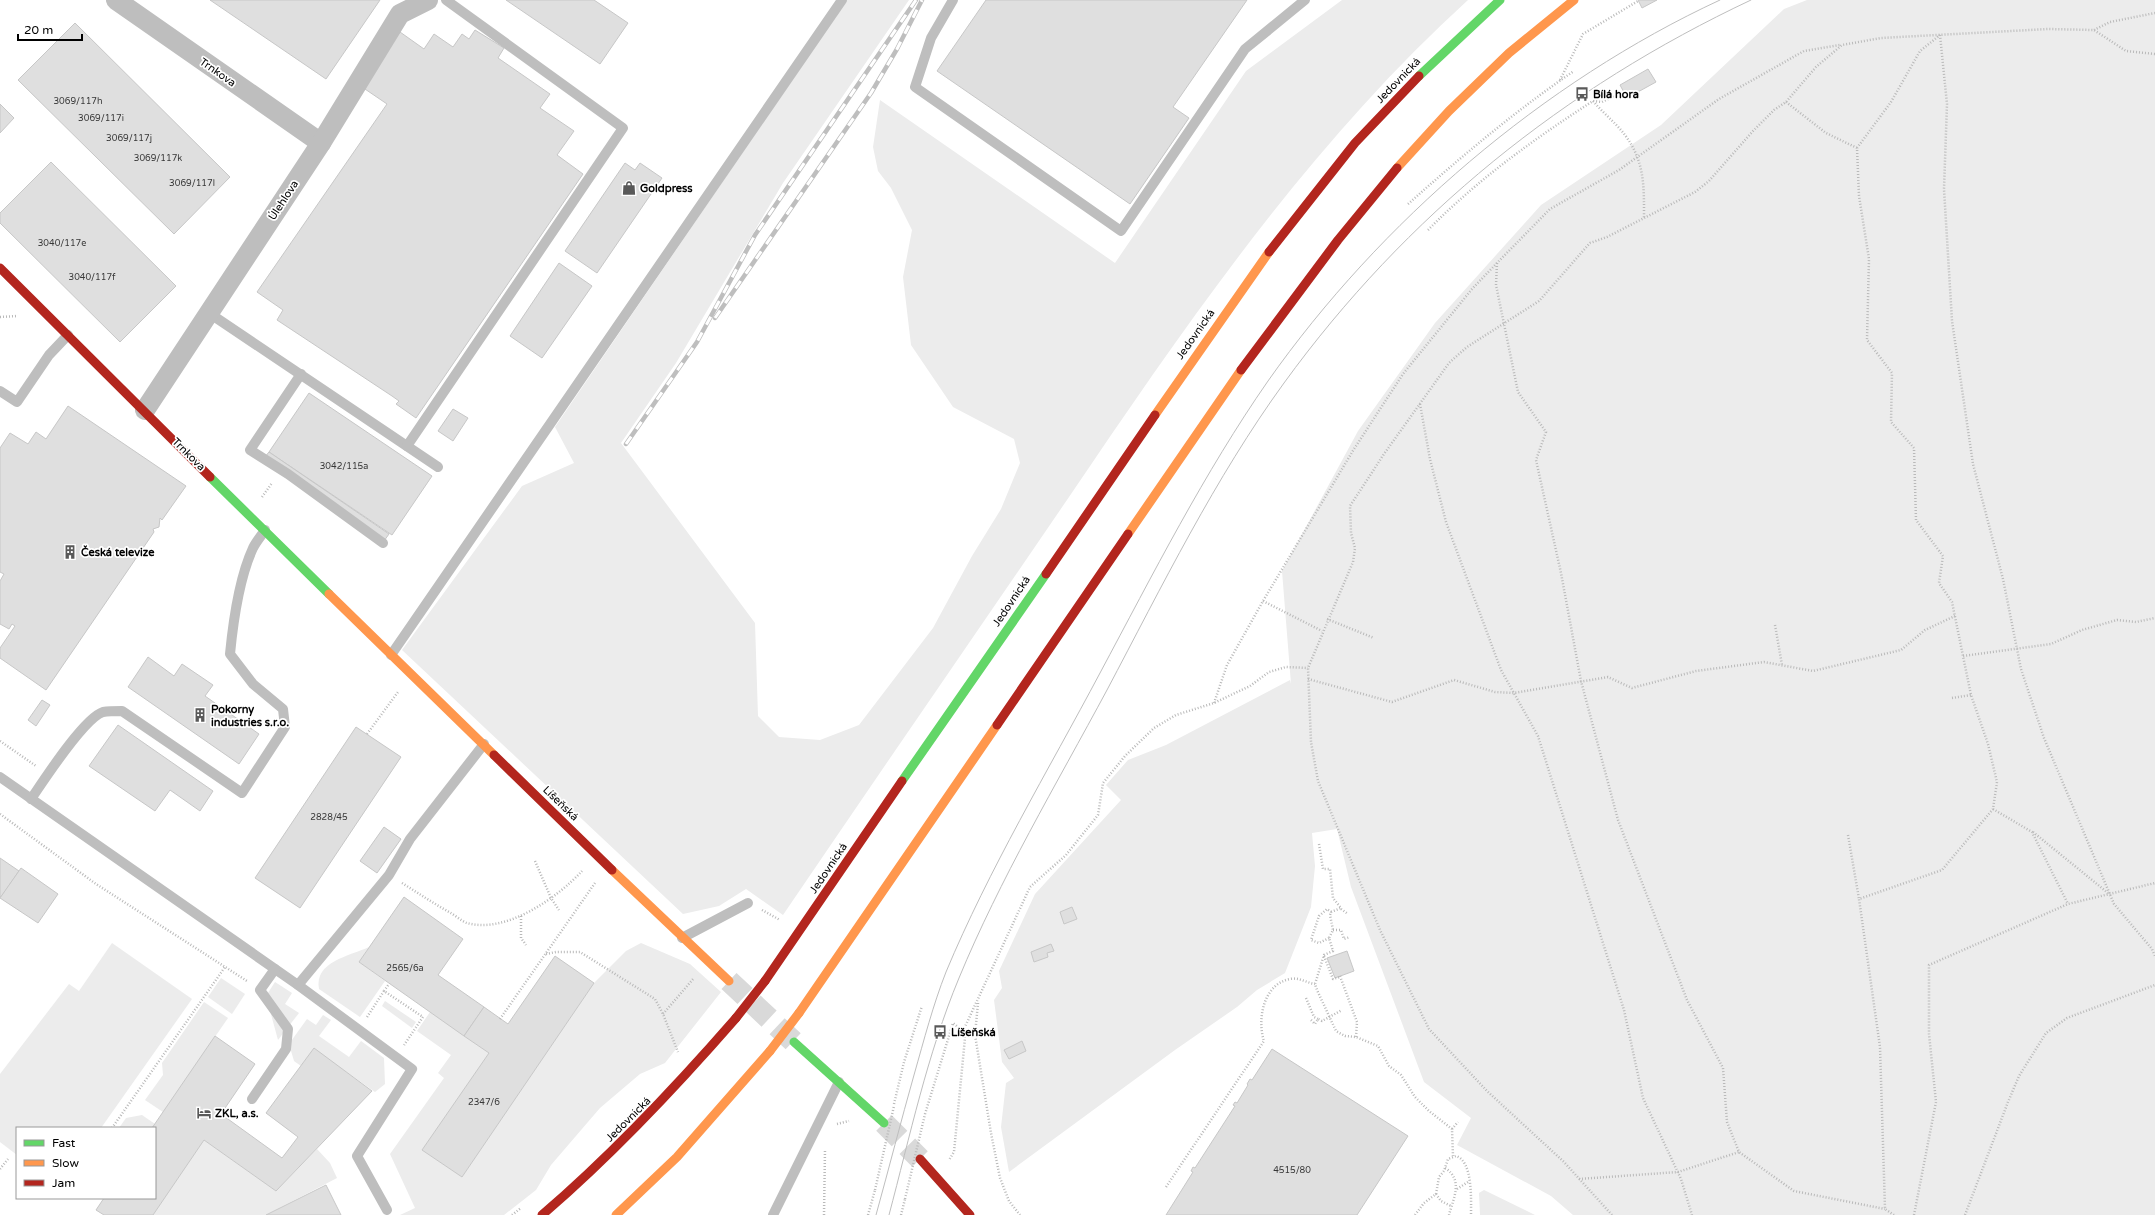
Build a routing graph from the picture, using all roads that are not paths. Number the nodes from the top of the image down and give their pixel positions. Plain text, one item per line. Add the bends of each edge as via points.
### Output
1 (116, 0) edge
2 (428, 0) edge
3 (446, 0) edge
4 (842, 0) edge
5 (953, 0) edge
6 (1305, 0) edge
7 (1500, 0) edge
8 (1574, 0) edge
9 (320, 143) junction
10 (0, 268) edge
11 (209, 313) junction
12 (68, 335) junction
13 (301, 374) junction
14 (0, 390) edge
15 (145, 410) junction
16 (407, 446) junction
17 (438, 467) dead end
18 (265, 530) junction
19 (383, 543) dead end
20 (377, 642) joint
21 (391, 655) junction
22 (484, 744) junction
23 (0, 777) edge
24 (31, 799) junction
25 (748, 903) road end
26 (682, 938) junction
27 (275, 969) junction
28 (729, 981) tunnel mouth
29 (298, 985) junction
30 (794, 1042) tunnel mouth
31 (839, 1082) junction
32 (252, 1099) dead end
33 (884, 1122) tunnel mouth
34 (920, 1159) tunnel mouth
35 (387, 1210) dead end
36 (542, 1215) edge
37 (616, 1215) edge
38 (773, 1215) edge
39 (970, 1215) edge

1 - 9 street, Trnkova
2 - 9 street, Úlehlova via 400,14
3 - 16 lane via 623,128
4 - 21 lane
5 - 6 lane via 931,38 915,87 1121,231 1245,49
7 - 36 main road, Jedovnická, bridge via 1455,39 1355,144 1312,195 1248,280 765,980 736,1018 647,1118
8 - 37 main road, bridge via 1532,32 1446,113 1355,219 1244,365 799,1014 678,1157
9 - 11 street, Úlehlova
10 - 12 main road, Trnkova
11 - 13 lane
11 - 15 street, Úlehlova
12 - 14 lane via 49,355 17,402
12 - 15 main road, Trnkova
13 - 16 lane
13 - 19 lane via 250,450 288,474
15 - 18 main road, Trnkova
16 - 17 lane
18 - 20 main road, Trnkova
18 - 24 lane via 253,548 245,572 232,625 230,654 253,684 283,709 285,727 242,793 122,711 103,712 88,723
20 - 21 main road, Líšeňská
21 - 22 main road, Líšeňská
22 - 26 main road, Líšeňská
22 - 29 lane via 410,839 389,875
23 - 24 lane
24 - 27 lane
25 - 26 lane
26 - 28 main road, Líšeňská
27 - 29 lane
27 - 32 lane via 260,990 288,1030 286,1049
29 - 35 lane via 412,1069 357,1156
30 - 31 main road
31 - 33 main road
31 - 38 lane
34 - 39 main road

